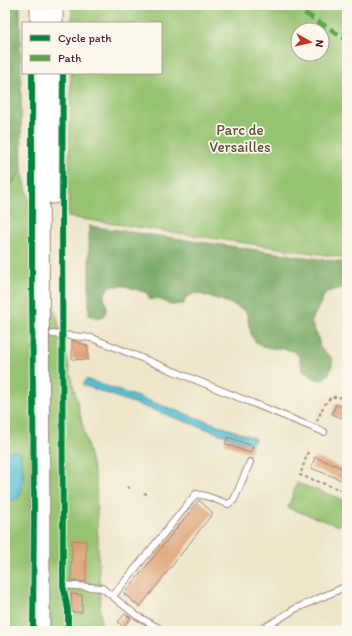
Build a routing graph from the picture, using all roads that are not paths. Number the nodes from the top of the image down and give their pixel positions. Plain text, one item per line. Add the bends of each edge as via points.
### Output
1 (40, 5) edge
2 (53, 5) edge
3 (40, 22) edge
4 (53, 22) edge
5 (39, 74) edge
6 (53, 74) edge
7 (53, 334) junction
8 (324, 432) dead end
9 (250, 462) dead end
10 (63, 585) dead end
11 (347, 586) edge
12 (113, 596) junction
13 (40, 631) edge
14 (53, 631) edge
15 (164, 631) edge
16 (259, 631) edge

1 - 3 main road
2 - 4 main road
5 - 13 main road
6 - 7 main road
7 - 8 lane via 92,338
7 - 14 main road
9 - 12 lane via 234,500 228,504 196,494
10 - 12 lane via 102,588
11 - 16 lane via 295,609
12 - 15 lane via 137,616

